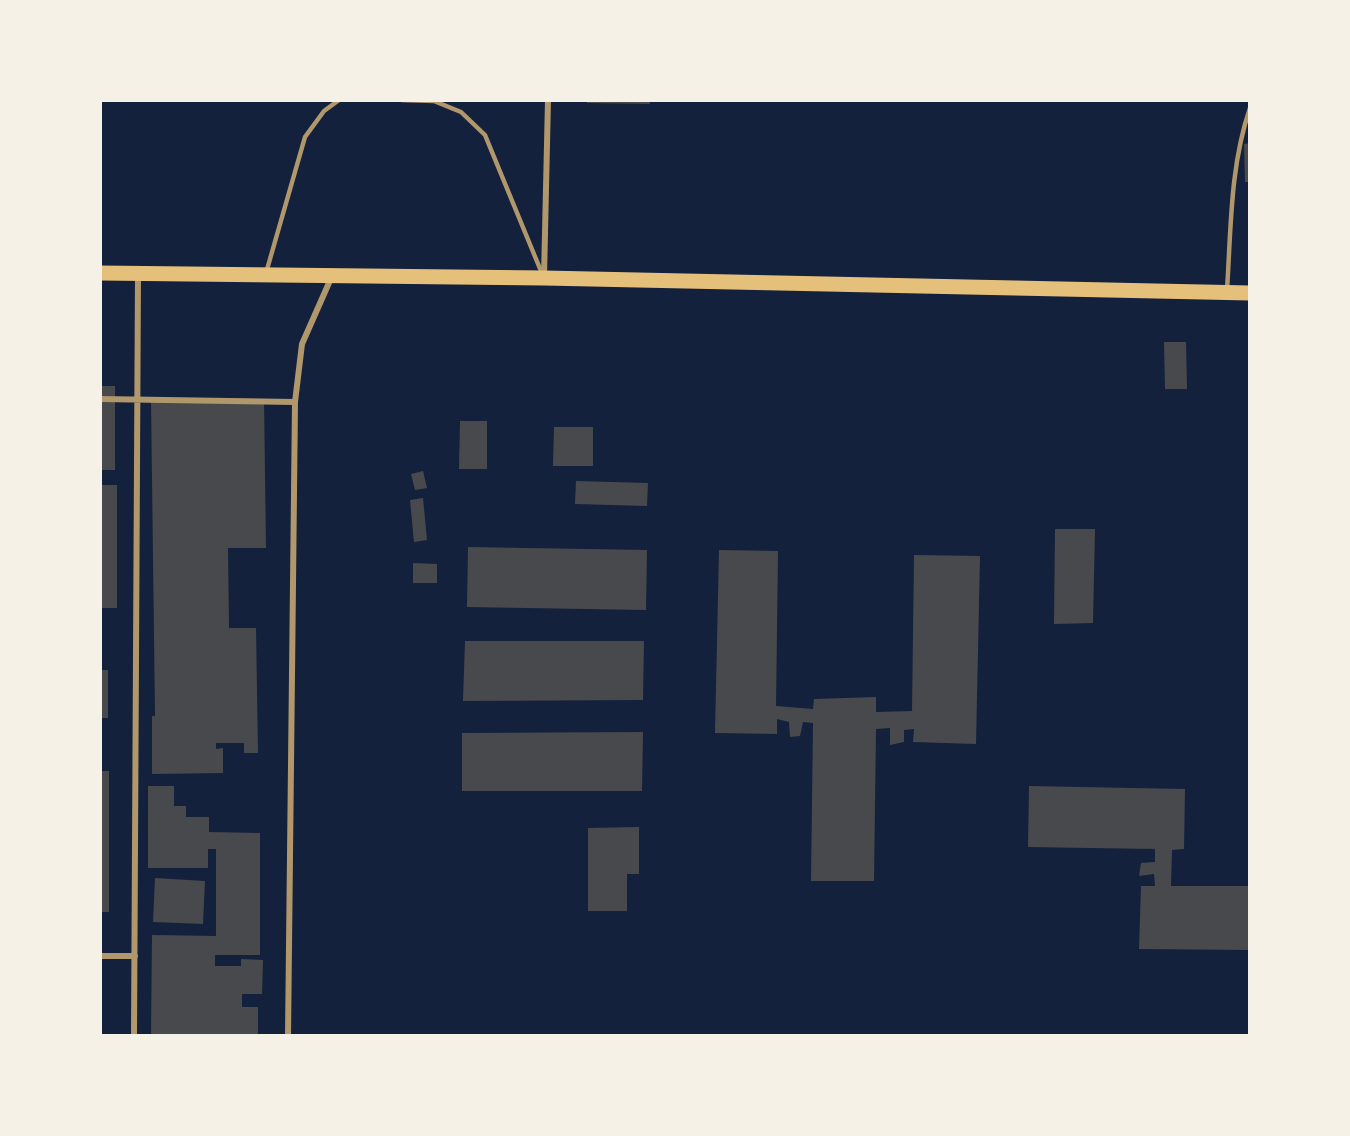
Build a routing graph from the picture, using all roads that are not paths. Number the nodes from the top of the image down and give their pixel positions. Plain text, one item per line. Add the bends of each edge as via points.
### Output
1 (339, 100) edge
2 (402, 100) edge
3 (548, 100) edge
4 (1250, 108) edge
5 (100, 273) edge
6 (138, 273) junction
7 (266, 275) junction
8 (332, 276) junction
9 (544, 278) junction
10 (1227, 292) junction
11 (1250, 293) edge
12 (100, 399) edge
13 (137, 400) junction
14 (295, 402) junction
15 (100, 956) edge
16 (135, 956) junction
17 (134, 1035) edge
18 (288, 1035) edge

1 - 7 lane via 324,111 305,137
2 - 9 lane via 434,101 461,112 484,135
3 - 9 street
4 - 10 lane via 1241,134 1232,199
5 - 6 main road
6 - 7 main road
6 - 13 street
7 - 8 main road
8 - 9 main road
8 - 14 street via 302,344
9 - 10 main road
10 - 11 main road
12 - 13 street
13 - 14 street
13 - 16 street
14 - 18 street
15 - 16 street
16 - 17 street

